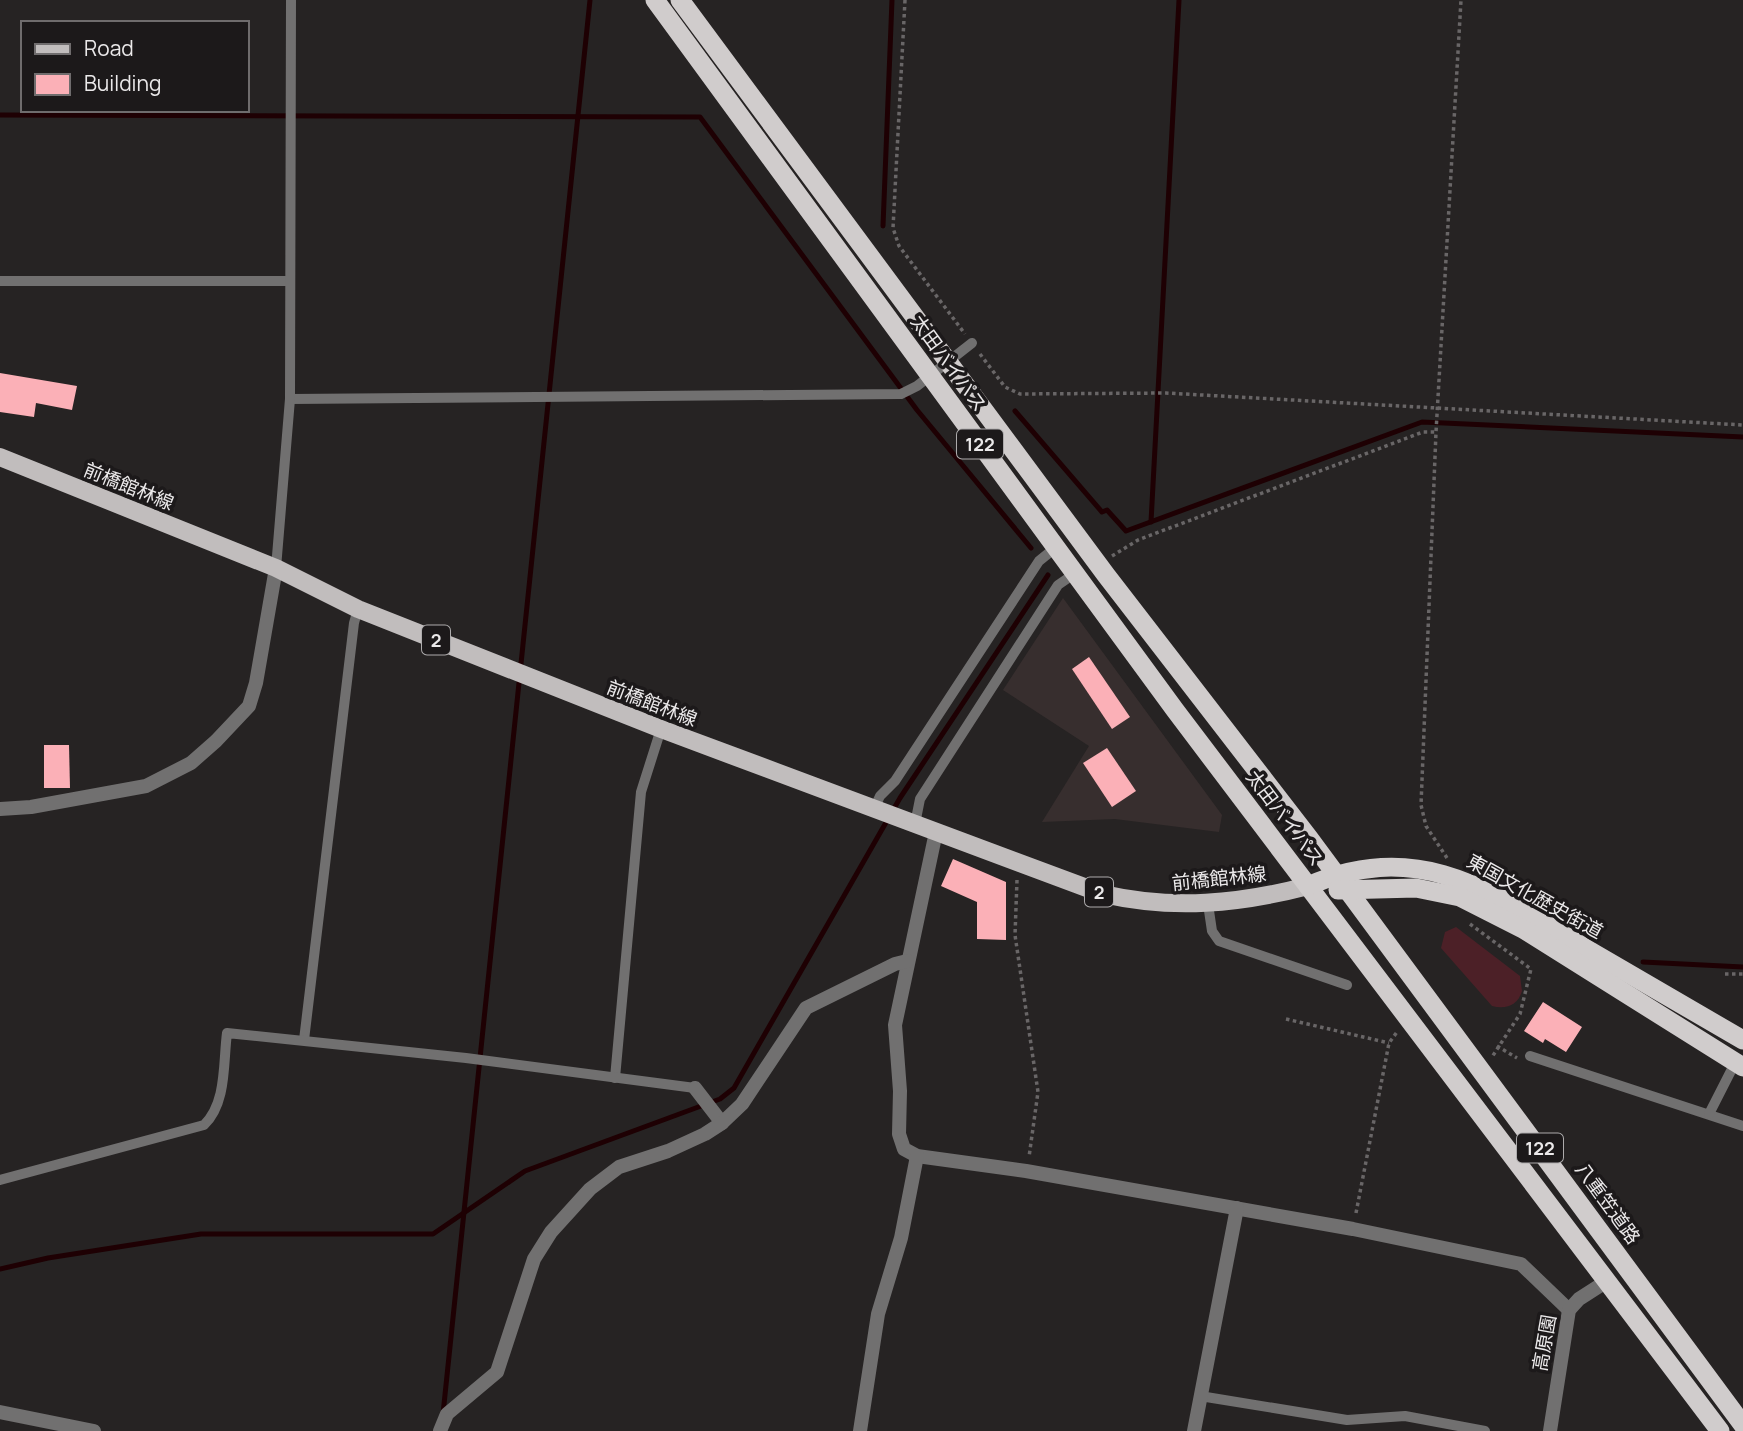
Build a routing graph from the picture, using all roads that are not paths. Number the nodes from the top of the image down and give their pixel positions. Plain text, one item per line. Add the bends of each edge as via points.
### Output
1 (291, 0) edge
2 (655, 0) edge
3 (680, 0) edge
4 (0, 281) edge
5 (289, 281) junction
6 (972, 343) road end
7 (947, 361) junction
8 (930, 376) junction
9 (290, 399) junction
10 (0, 457) edge
11 (1055, 548) junction
12 (276, 568) junction
13 (1074, 574) junction
14 (358, 609) junction
15 (662, 729) junction
16 (0, 809) edge
17 (876, 809) junction
18 (908, 821) junction
19 (936, 832) junction
20 (1335, 874) junction
21 (1308, 886) junction
22 (1347, 892) junction
23 (1208, 904) junction
24 (908, 961) junction
25 (1347, 985) dead end
26 (304, 1040) junction
27 (1743, 1040) edge
28 (1526, 1059) road end
29 (1739, 1065) edge
30 (615, 1078) junction
31 (699, 1090) joint
32 (1709, 1114) junction
33 (718, 1116) junction
34 (1743, 1126) edge
35 (918, 1156) junction
36 (0, 1180) edge
37 (1237, 1208) junction
38 (1607, 1281) junction
39 (1569, 1310) junction
40 (1200, 1396) junction
41 (0, 1412) edge
42 (1743, 1425) edge
43 (441, 1428) edge
44 (94, 1431) edge
45 (457, 1431) edge
46 (860, 1431) edge
47 (1194, 1431) edge
48 (1485, 1431) edge
49 (1550, 1431) edge
50 (1720, 1431) edge

1 - 5 lane
2 - 8 highway, 太田バイパス / 122
3 - 7 highway, 太田バイパス / 122
4 - 5 lane
5 - 9 lane
6 - 7 lane
7 - 8 lane
7 - 20 highway, 太田バイパス / 122
8 - 9 lane via 910,391 892,395
8 - 11 highway, 太田バイパス / 122
9 - 12 lane
10 - 12 main road, 前橋館林線 / 2
11 - 13 highway, 太田バイパス / 122
11 - 17 lane via 1039,561 895,781 880,796
12 - 14 main road, 前橋館林線 / 2
12 - 16 street via 249,706 191,763 146,786
13 - 18 lane via 1058,585 957,737
13 - 21 highway, 太田バイパス / 122
14 - 15 main road, 前橋館林線 / 2
14 - 26 lane
15 - 17 main road, 前橋館林線 / 2
15 - 30 lane via 641,792
17 - 18 main road, 前橋館林線 / 2
18 - 19 main road, 前橋館林線 / 2
19 - 23 main road, 前橋館林線 / 2 via 1134,901
19 - 24 street
20 - 21 highway, 東国文化歴史街道
20 - 22 highway, 八重笠道路 / 122
20 - 27 highway, 東国文化歴史街道 via 1395,867 1452,876 1501,899
21 - 22 highway, 東国文化歴史街道
21 - 23 main road, 前橋館林線 / 2
21 - 38 highway, 122
22 - 29 highway, 東国文化歴史街道 via 1416,888 1460,897 1523,929
22 - 42 highway, 八重笠道路 / 122
23 - 25 lane via 1212,931 1219,941
24 - 33 street via 806,1008 742,1104
24 - 35 street via 895,1025 899,1134 904,1149
26 - 30 lane
26 - 36 lane via 227,1033 219,1102 204,1125
28 - 32 lane
29 - 32 lane
30 - 31 lane
31 - 33 street
32 - 34 lane
33 - 43 street via 680,1145 619,1167 574,1206 534,1259 497,1372 455,1406
35 - 37 street
35 - 46 street via 901,1238 878,1314
37 - 39 street via 1521,1265
37 - 40 street
38 - 39 street, 高原園
38 - 50 highway, 122
39 - 49 street, 高原園
40 - 47 street
40 - 48 lane via 1347,1420 1405,1416
41 - 44 street
43 - 45 street

